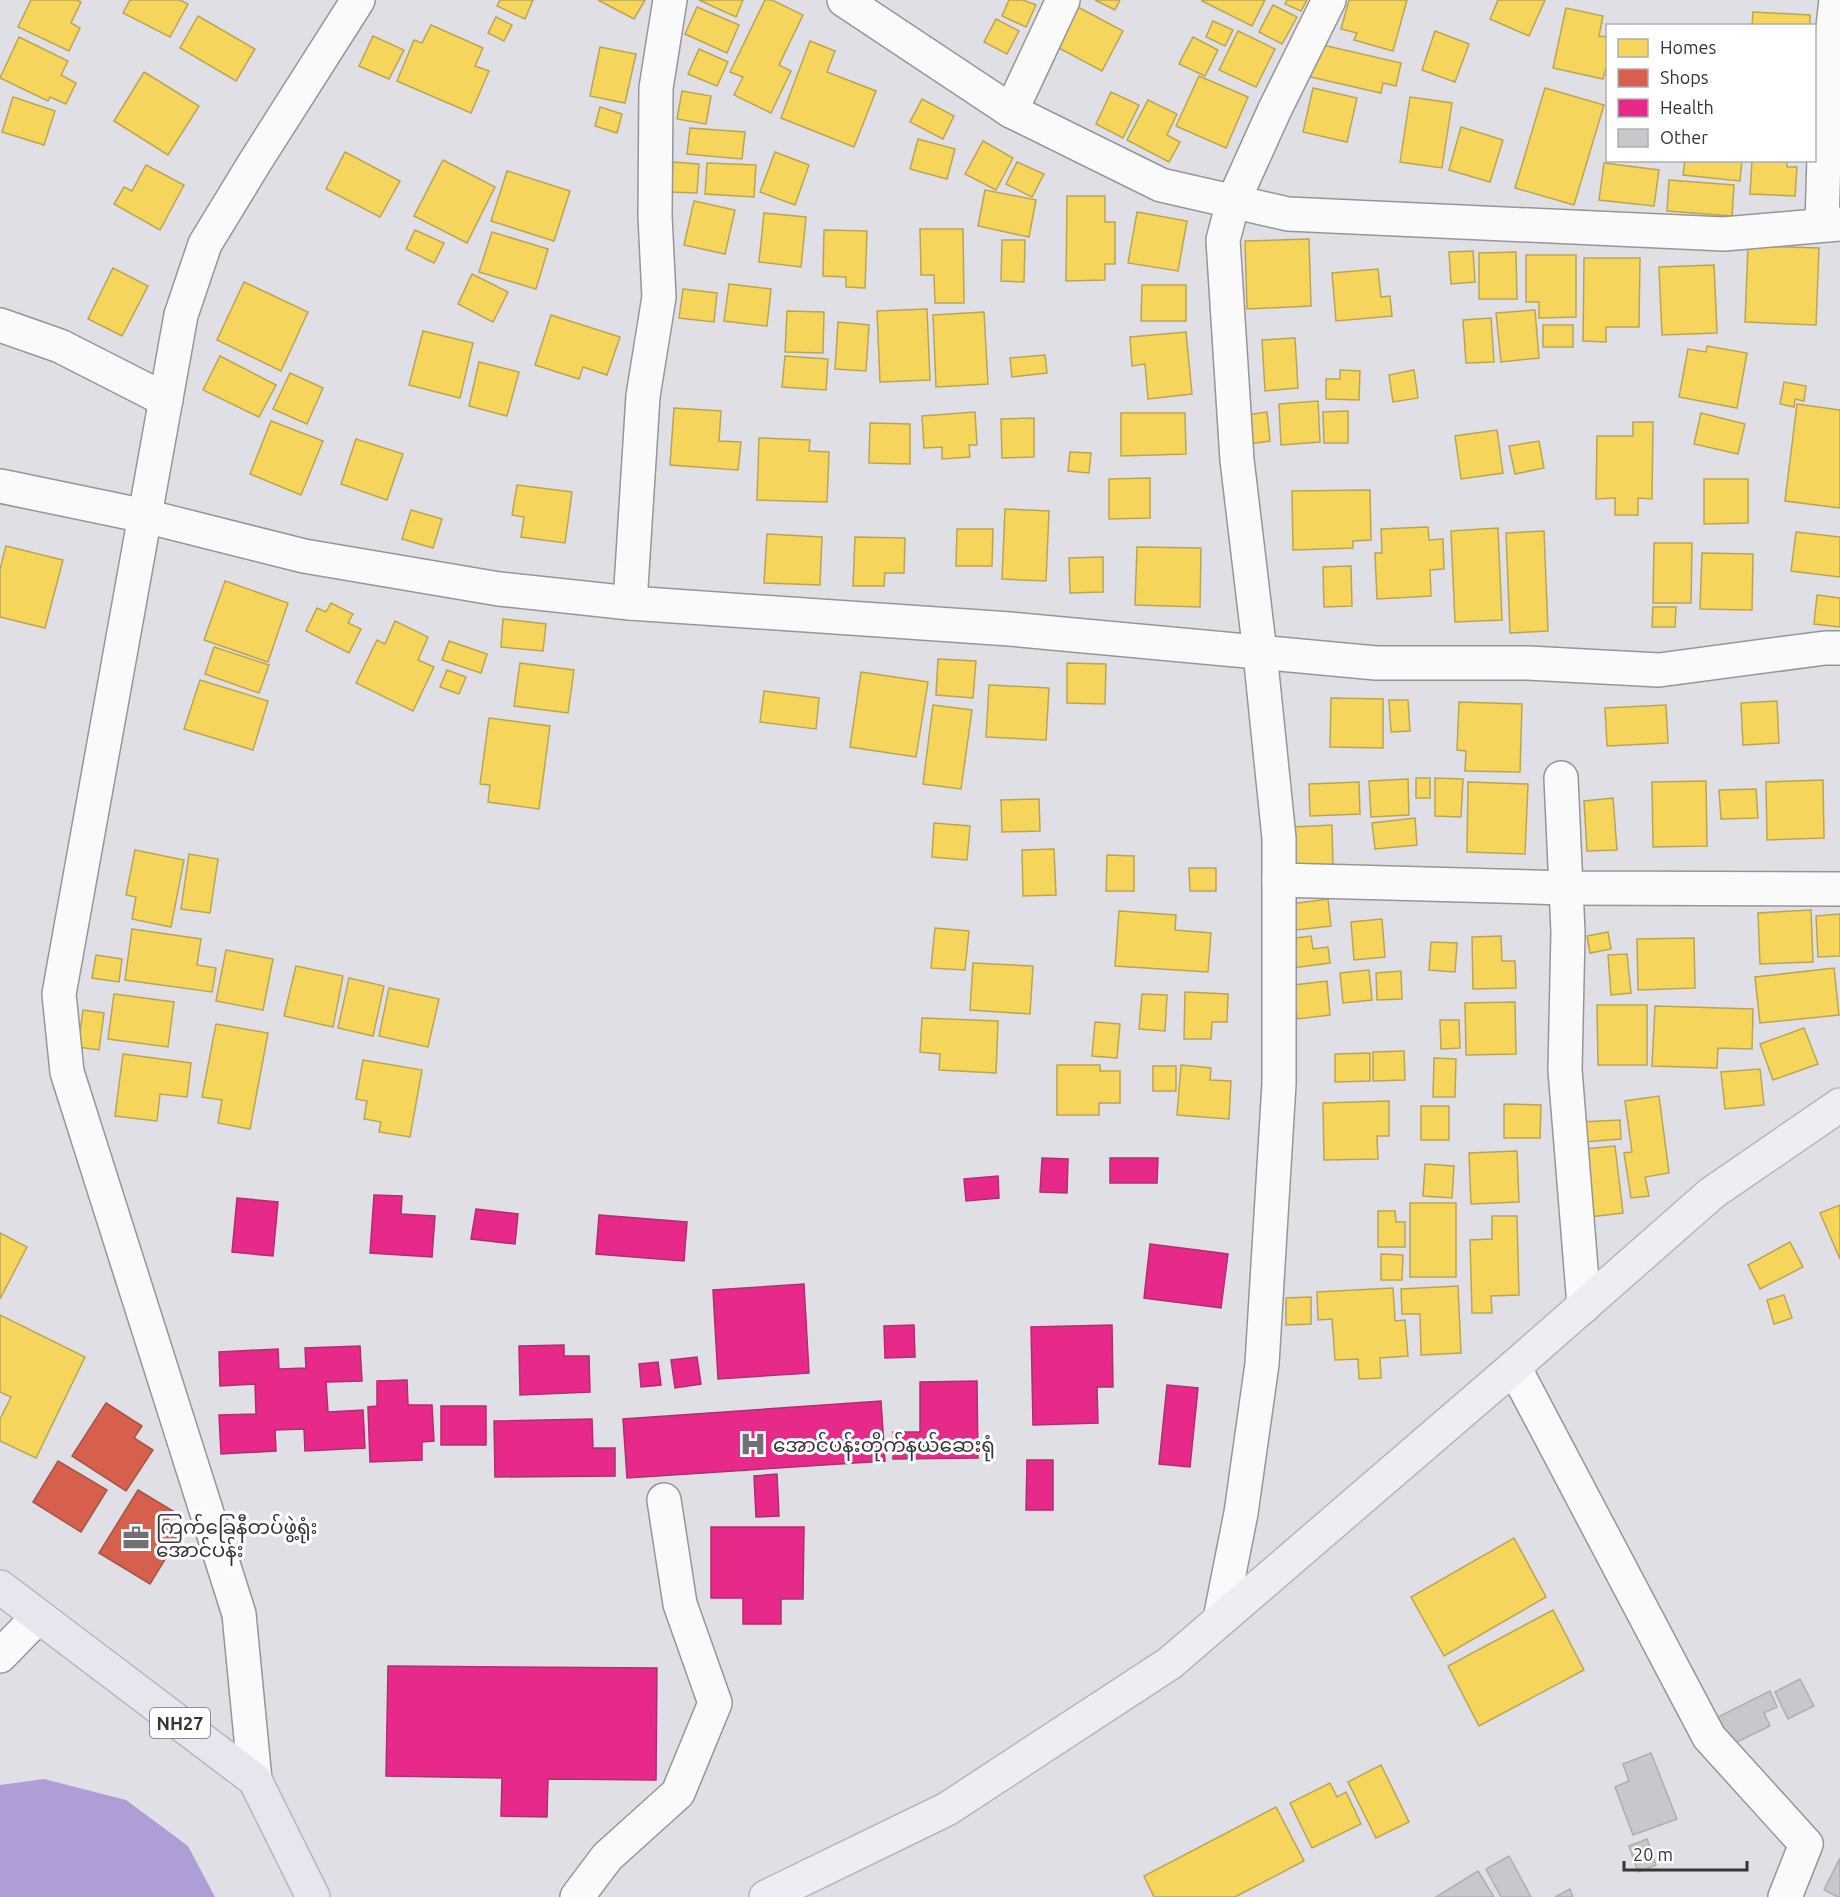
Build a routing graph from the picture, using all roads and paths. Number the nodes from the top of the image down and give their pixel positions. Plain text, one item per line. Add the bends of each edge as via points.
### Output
1 (358, 0) edge
2 (670, 0) edge
3 (844, 0) edge
4 (1063, 0) edge
5 (1329, 0) edge
6 (1836, 0) edge
7 (1011, 111) junction
8 (1233, 202) junction
9 (1831, 224) edge
10 (0, 326) edge
11 (166, 400) junction
12 (0, 486) edge
13 (145, 516) junction
14 (630, 603) junction
15 (1840, 648) edge
16 (1260, 653) junction
17 (1561, 778) dead end
18 (1279, 880) junction
19 (1567, 888) junction
20 (1840, 889) edge
21 (1840, 1105) edge
22 (1584, 1306) junction
23 (1514, 1367) junction
24 (664, 1500) dead end
25 (0, 1587) edge
26 (38, 1617) junction
27 (1220, 1619) junction
28 (0, 1656) edge
29 (255, 1780) junction
30 (313, 1897) edge
31 (577, 1897) edge
32 (766, 1897) edge
33 (1785, 1897) edge

1 - 11 street via 205,244 181,315
2 - 14 street via 656,88 659,297 643,396
3 - 7 street
4 - 7 street
5 - 8 street
6 - 9 street via 1826,88
7 - 8 street via 1161,185
8 - 9 street via 1288,214 1724,234
8 - 16 street via 1223,240 1237,460
10 - 11 street via 60,346
11 - 13 street
12 - 13 street
13 - 14 street via 304,556 499,589
13 - 29 street via 59,994 67,1072 239,1614
14 - 16 street via 1010,628
15 - 16 street via 1659,670 1528,663 1376,663
16 - 18 street via 1279,837
17 - 19 street
18 - 19 street
18 - 27 street via 1279,1084 1262,1364 1241,1512
19 - 20 street
19 - 22 street via 1565,1070
21 - 22 main road via 1712,1194
22 - 23 main road
23 - 27 main road
23 - 33 street via 1709,1737 1806,1844
24 - 31 street via 680,1604 714,1703 678,1793 608,1857
25 - 26 highway, NH27
26 - 28 street
26 - 29 highway, NH27
27 - 32 main road via 1170,1662 947,1809
29 - 30 highway, NH27

